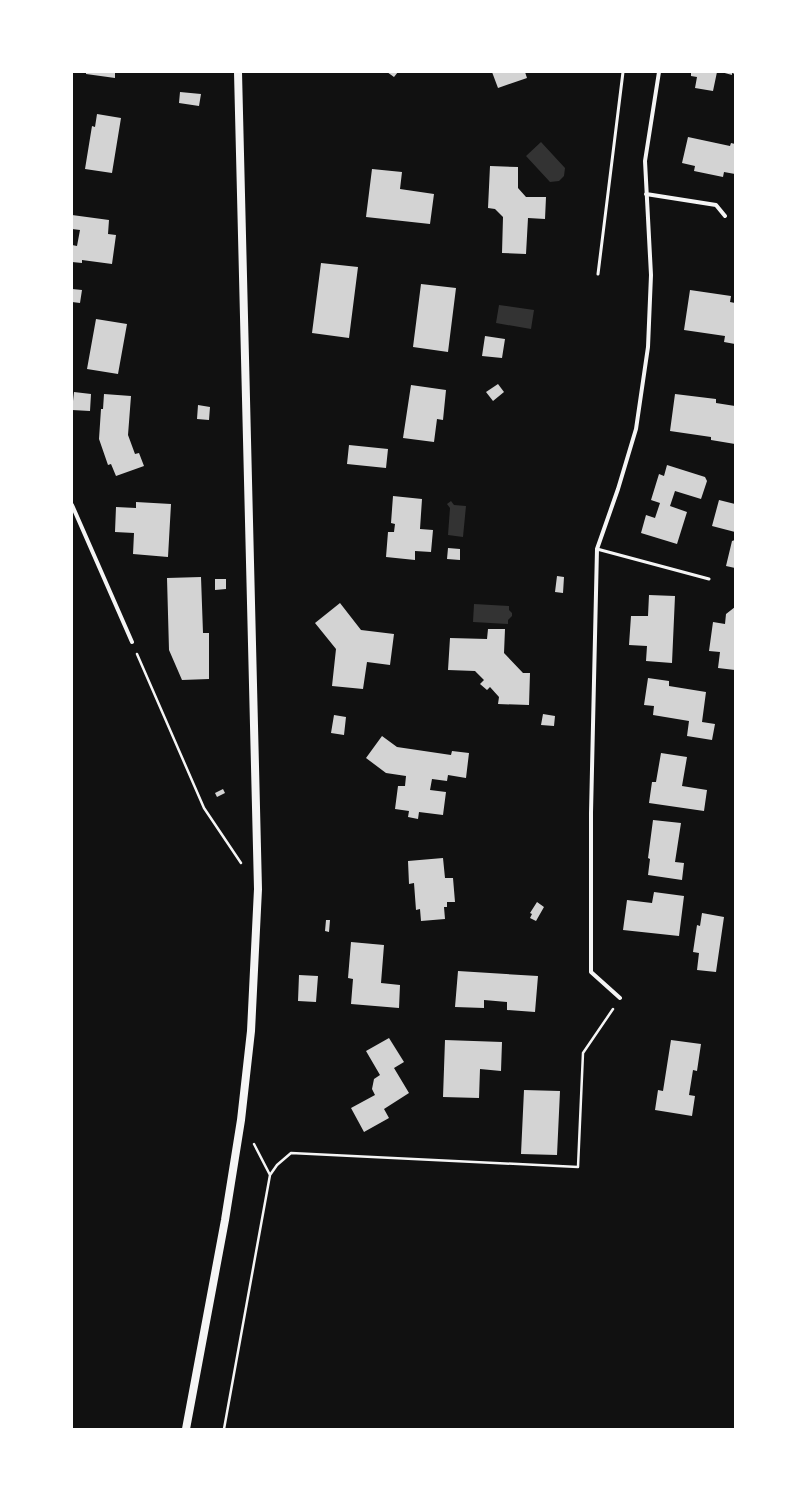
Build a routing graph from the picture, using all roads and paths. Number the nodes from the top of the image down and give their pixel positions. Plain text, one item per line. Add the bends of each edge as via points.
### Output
1 (238, 72) edge
2 (623, 72) edge
3 (658, 72) edge
4 (646, 194) junction
5 (725, 216) dead end
6 (598, 274) dead end
7 (72, 505) edge
8 (597, 549) junction
9 (709, 579) dead end
10 (132, 642) joint
11 (241, 864) dead end
12 (620, 998) joint
13 (241, 1120) junction
14 (270, 1175) junction
15 (186, 1429) edge
16 (224, 1429) edge

1 - 13 main road via 258,889 251,1031
2 - 6 lane
3 - 4 street via 645,161
4 - 5 street via 716,205
4 - 8 street via 651,275 648,347 636,429
7 - 10 street
8 - 9 lane
8 - 12 street via 591,813 591,972
10 - 11 path via 204,808
12 - 14 path via 583,1053 578,1167 291,1153
13 - 14 path
13 - 15 main road
14 - 16 path

